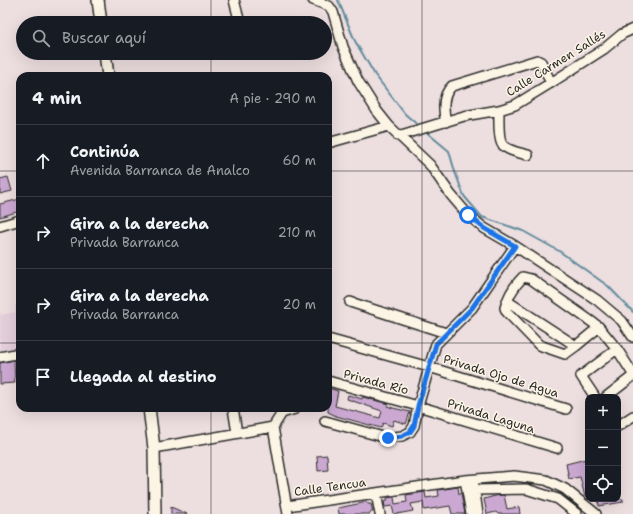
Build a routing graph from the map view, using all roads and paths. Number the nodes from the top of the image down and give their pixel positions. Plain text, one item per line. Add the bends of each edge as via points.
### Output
1 (98, 0) edge
2 (234, 0) edge
3 (313, 0) edge
4 (100, 16) edge
5 (238, 16) edge
6 (633, 29) edge
7 (106, 60) edge
8 (107, 72) edge
9 (553, 82) junction
10 (499, 110) junction
11 (445, 122) junction
12 (389, 126) junction
13 (402, 134) junction
14 (332, 142) edge
15 (528, 155) dead end
16 (16, 221) edge
17 (0, 226) edge
18 (515, 246) junction
19 (507, 301) junction
20 (350, 302) dead end
21 (599, 327) junction
22 (446, 333) junction
23 (633, 337) edge
24 (332, 340) edge
25 (576, 346) junction
26 (617, 350) junction
27 (16, 354) edge
28 (0, 357) edge
29 (430, 367) junction
30 (633, 375) edge
31 (332, 382) edge
32 (593, 394) edge
33 (610, 394) edge
34 (418, 406) junction
35 (566, 409) dead end
36 (150, 412) edge
37 (234, 412) edge
38 (285, 412) edge
39 (633, 416) edge
40 (325, 421) dead end
41 (621, 424) edge
42 (273, 427) junction
43 (237, 433) junction
44 (154, 448) junction
45 (557, 448) dead end
46 (469, 479) junction
47 (471, 490) junction
48 (376, 493) junction
49 (288, 510) edge
50 (155, 514) edge
51 (380, 514) edge
52 (471, 514) edge
53 (478, 514) edge
54 (577, 514) edge
55 (596, 514) edge

1 - 4 main road
2 - 5 street
3 - 12 street via 329,6 333,12 343,47 358,81
6 - 9 street, Calle Carmen Sallés
7 - 8 main road
9 - 10 street, Calle Carmen Sallés via 515,105
9 - 11 street via 541,62 537,60 452,86 445,98
10 - 11 street, Calle Carmen Sallés
10 - 15 street via 502,145
11 - 13 street, Calle Carmen Sallés
12 - 13 street
12 - 14 street
13 - 18 street via 430,165 468,215 484,228
16 - 17 street
18 - 22 street via 472,308
18 - 23 street via 597,300 622,321
19 - 21 street via 518,282 524,277 531,279
19 - 25 street
19 - 25 street via 505,308 539,345 565,354
20 - 22 street
21 - 25 street
21 - 26 street
22 - 29 street via 436,344
24 - 29 street, Privada Ojo de Agua
26 - 30 street
26 - 32 street via 581,376
27 - 28 street
29 - 34 street
29 - 35 street, Privada Ojo de Agua
30 - 33 street
31 - 34 street, Privada Río
34 - 40 street via 414,426 410,432 402,436 388,438
34 - 45 street, Privada Laguna
36 - 44 main road
37 - 43 street
38 - 42 street
39 - 41 street
42 - 43 street
42 - 49 street
43 - 44 street
44 - 50 main road
46 - 47 street
46 - 48 street, Calle Tencua
46 - 55 street, Calle Tencua via 514,476 546,480 565,489
47 - 52 street
47 - 53 street
47 - 54 street via 526,489 558,499
48 - 49 street, Calle Tencua
48 - 51 street

